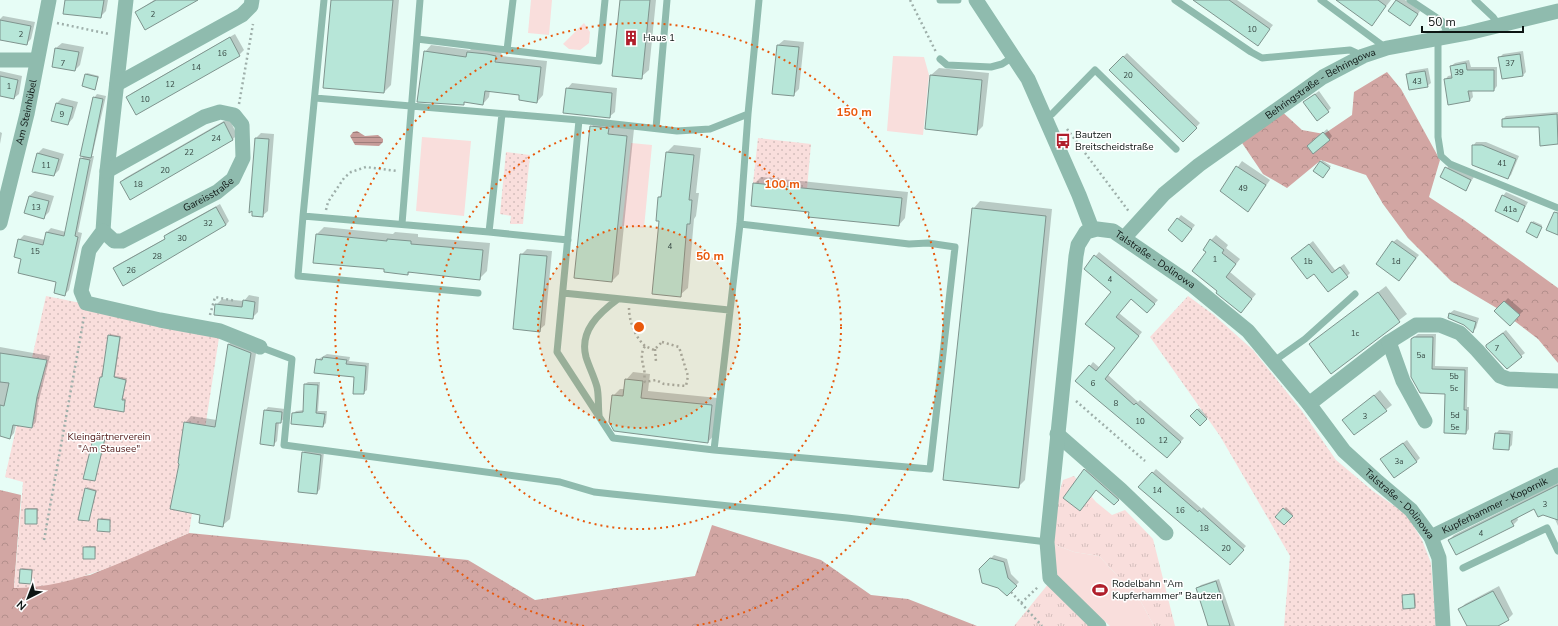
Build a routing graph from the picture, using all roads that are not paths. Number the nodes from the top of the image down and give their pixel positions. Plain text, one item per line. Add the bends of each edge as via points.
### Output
1 (49, 0) edge
2 (126, 0) edge
3 (324, 0) edge
4 (420, 0) edge
5 (513, 0) edge
6 (605, 0) edge
7 (667, 0) edge
8 (759, 0) edge
9 (940, 0) edge
10 (958, 0) edge
11 (976, 0) edge
12 (1175, 0) edge
13 (1321, 0) edge
14 (1410, 0) edge
15 (1475, 0) edge
16 (252, 3) edge
17 (1558, 11) edge
18 (1499, 26) junction
19 (1443, 37) junction
20 (417, 39) junction
21 (1387, 48) junction
22 (507, 50) junction
23 (1013, 56) junction
24 (1363, 56) junction
25 (940, 59) road end
26 (0, 60) edge
27 (36, 60) junction
28 (117, 84) junction
29 (315, 98) junction
30 (412, 107) junction
31 (502, 114) junction
32 (748, 114) junction
33 (1049, 115) junction
34 (579, 120) junction
35 (656, 128) junction
36 (1176, 149) dead end
37 (107, 171) junction
38 (1558, 208) edge
39 (304, 216) junction
40 (0, 224) edge
41 (402, 224) junction
42 (740, 224) junction
43 (1092, 229) junction
44 (103, 232) junction
45 (489, 232) junction
46 (1124, 237) junction
47 (568, 240) junction
48 (478, 293) dead end
49 (563, 293) junction
50 (1356, 294) dead end
51 (618, 299) junction
52 (729, 310) junction
53 (1389, 342) junction
54 (260, 347) joint
55 (1274, 361) junction
56 (1558, 381) edge
57 (1309, 404) junction
58 (599, 417) junction
59 (1425, 421) dead end
60 (1057, 434) junction
61 (714, 450) junction
62 (1558, 475) edge
63 (1166, 533) dead end
64 (1431, 537) junction
65 (1047, 542) junction
66 (1558, 551) edge
67 (1463, 568) dead end
68 (1443, 624) edge
69 (1099, 626) edge

1 - 27 street, Am Steinhübel
2 - 28 street
3 - 29 lane
4 - 20 lane
5 - 22 lane
6 - 22 lane via 599,61
7 - 35 lane
8 - 32 lane
9 - 10 lane
11 - 23 street
12 - 24 lane via 1262,58 1350,50
13 - 21 lane
14 - 19 lane via 1443,22
15 - 18 lane
16 - 28 street via 242,15
17 - 18 street, Behringstraße - Behringowa
18 - 19 street, Behringstraße - Behringowa
19 - 21 street, Behringstraße - Behringowa
19 - 38 lane via 1438,137 1441,156 1450,164
20 - 22 lane
20 - 30 lane
21 - 24 street, Behringstraße - Behringowa
23 - 25 lane via 1002,64 991,67 947,65
23 - 33 street
24 - 46 street, Behringstraße - Behringowa via 1323,77 1199,165 1164,194
26 - 27 street
27 - 40 street, Am Steinhübel via 27,114
28 - 37 street
29 - 30 lane
29 - 39 lane
30 - 31 lane
30 - 41 lane
31 - 34 lane
31 - 45 lane
32 - 35 lane via 695,131
32 - 42 lane
33 - 36 lane via 1094,70
33 - 43 street
34 - 35 lane
34 - 47 lane
37 - 44 street
37 - 44 street, Gareisstraße via 204,117 220,112 234,115 242,125 243,158 233,179 217,192 122,241 114,241
39 - 41 lane
39 - 48 lane via 298,276
41 - 45 lane
42 - 52 lane
42 - 61 lane via 955,247 930,469
43 - 46 street, Talstraße - Dolinowa via 1112,230
43 - 60 street via 1082,237 1076,256
44 - 54 street via 89,250 81,291 86,302 220,331
45 - 47 lane
46 - 55 street, Talstraße - Dolinowa via 1192,285 1248,331
47 - 49 lane
49 - 51 lane
49 - 58 lane via 557,352
50 - 55 lane via 1305,339
51 - 52 lane
51 - 58 lane via 599,313 586,336 586,357 597,387
52 - 61 lane
53 - 56 street via 1416,325 1440,326 1460,334 1500,376 1508,379
53 - 57 street
53 - 59 street via 1403,381
54 - 65 lane via 292,359 284,445 560,482 594,492
55 - 57 street, Talstraße - Dolinowa
57 - 64 street, Talstraße - Dolinowa via 1344,451 1412,510
58 - 61 lane via 613,438
60 - 63 street
60 - 65 street
62 - 64 street, Kupferhammer - Kopornik
64 - 68 street, Talstraße - Dolinowa via 1439,558
65 - 69 street via 1050,578
66 - 67 lane via 1547,528

